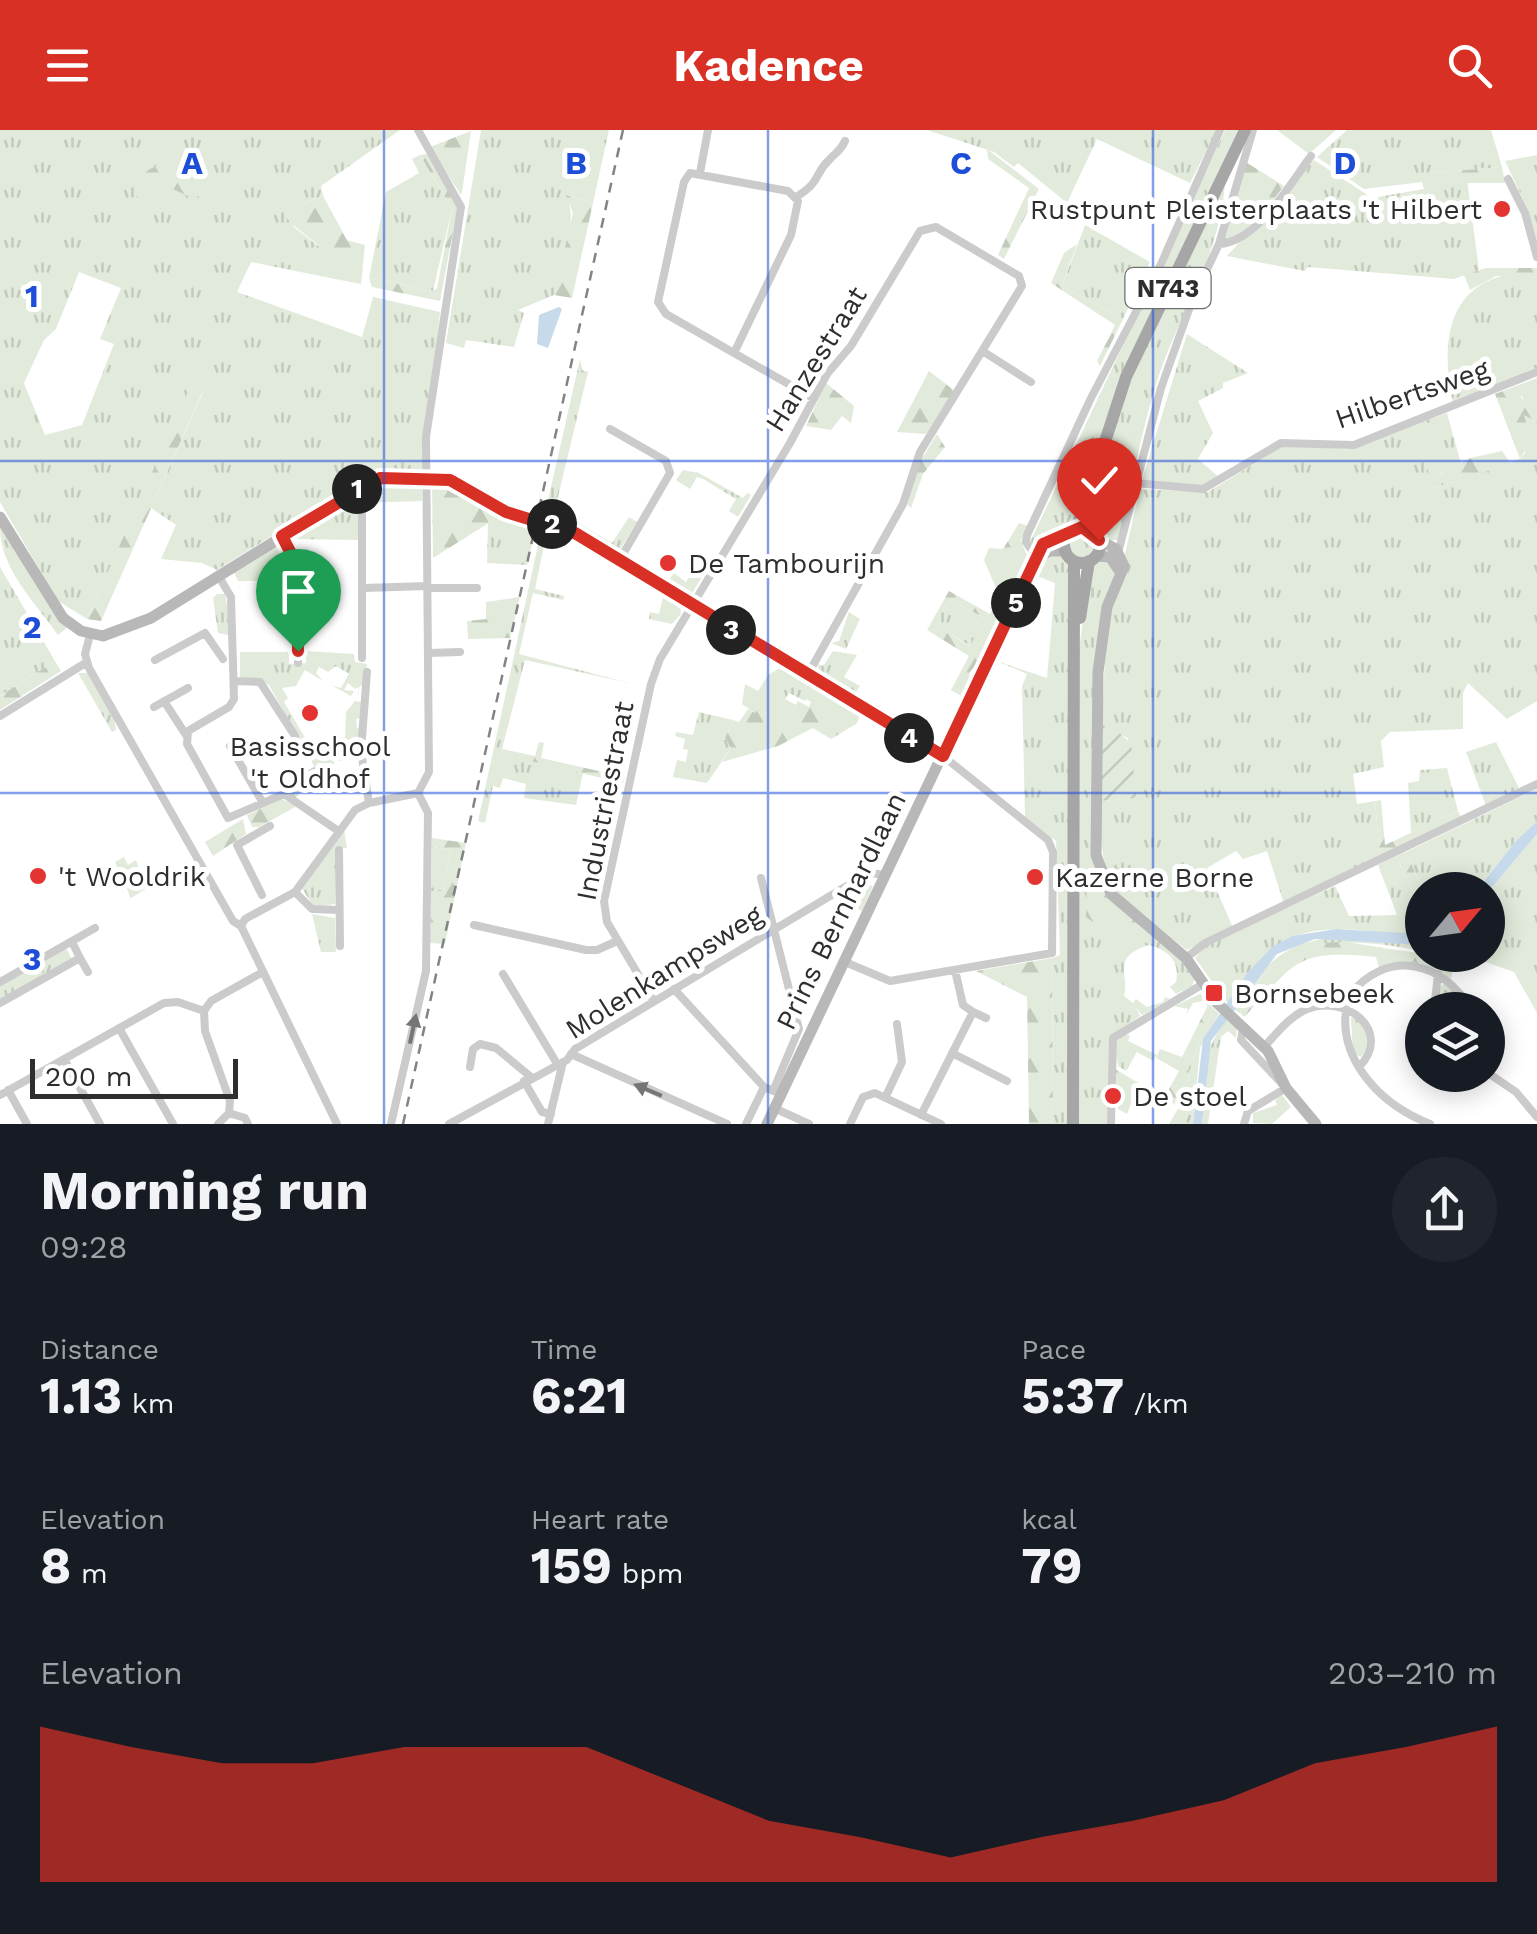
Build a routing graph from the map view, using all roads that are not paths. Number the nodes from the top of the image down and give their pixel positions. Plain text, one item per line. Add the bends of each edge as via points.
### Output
1 (418, 130) edge
2 (708, 130) edge
3 (1220, 130) edge
4 (1245, 130) edge
5 (1253, 130) edge
6 (845, 141) dead end
7 (1312, 156) dead end
8 (700, 172) junction
9 (1508, 180) dead end
10 (796, 197) junction
11 (1219, 244) junction
12 (1537, 257) edge
13 (734, 352) junction
14 (984, 352) junction
15 (1537, 372) edge
16 (1032, 382) dead end
17 (813, 398) junction
18 (610, 429) dead end
19 (1102, 449) junction
20 (429, 477) junction
21 (1134, 484) junction
22 (362, 507) dead end
23 (0, 516) edge
24 (1072, 532) junction
25 (1096, 535) junction
26 (282, 536) junction
27 (1070, 556) junction
28 (1117, 557) junction
29 (1037, 558) junction
30 (1093, 559) junction
31 (619, 561) junction
32 (218, 576) junction
33 (428, 587) junction
34 (363, 588) junction
35 (477, 588) dead end
36 (691, 606) junction
37 (90, 635) junction
38 (233, 644) junction
39 (215, 645) junction
40 (460, 652) dead end
41 (429, 654) junction
42 (222, 658) dead end
43 (362, 658) dead end
44 (155, 660) dead end
45 (1074, 660) junction
46 (87, 662) junction
47 (298, 663) dead end
48 (366, 672) dead end
49 (807, 676) junction
50 (234, 682) junction
51 (188, 688) dead end
52 (164, 702) junction
53 (154, 707) dead end
54 (0, 716) edge
55 (186, 735) junction
56 (295, 736) dead end
57 (230, 746) dead end
58 (943, 756) junction
59 (315, 770) dead end
60 (1537, 784) edge
61 (284, 794) junction
62 (418, 794) junction
63 (369, 802) junction
64 (263, 803) junction
65 (242, 815) junction
66 (270, 826) dead end
67 (337, 830) junction
68 (252, 835) junction
69 (339, 850) dead end
70 (886, 876) junction
71 (761, 878) dead end
72 (295, 892) junction
73 (262, 895) dead end
74 (339, 910) junction
75 (241, 926) junction
76 (474, 926) dead end
77 (96, 928) dead end
78 (774, 930) junction
79 (617, 940) junction
80 (72, 942) junction
81 (340, 946) dead end
82 (80, 958) junction
83 (1186, 958) junction
84 (845, 962) junction
85 (955, 970) junction
86 (88, 972) dead end
87 (263, 972) junction
88 (503, 974) dead end
89 (1438, 974) junction
90 (0, 982) edge
91 (1204, 984) junction
92 (674, 989) junction
93 (1436, 992) edge
94 (1454, 992) edge
95 (654, 1001) junction
96 (0, 1003) edge
97 (1346, 1009) junction
98 (204, 1011) junction
99 (973, 1012) junction
100 (986, 1018) dead end
101 (897, 1024) dead end
102 (119, 1028) junction
103 (1243, 1028) junction
104 (805, 1031) junction
105 (1264, 1047) junction
106 (952, 1053) junction
107 (571, 1054) junction
108 (64, 1059) junction
109 (560, 1062) junction
110 (1359, 1066) junction
111 (470, 1067) dead end
112 (527, 1079) junction
113 (1006, 1081) dead end
114 (1505, 1085) edge
115 (1286, 1088) junction
116 (773, 1091) junction
117 (4, 1093) edge
118 (886, 1096) junction
119 (774, 1108) junction
120 (229, 1112) junction
121 (922, 1114) junction
122 (1537, 1117) edge
123 (550, 1119) edge
124 (937, 1123) edge
125 (27, 1124) edge
126 (100, 1124) edge
127 (173, 1124) edge
128 (218, 1124) edge
129 (248, 1124) edge
130 (337, 1124) edge
131 (391, 1124) edge
132 (450, 1124) edge
133 (727, 1124) edge
134 (746, 1124) edge
135 (767, 1124) edge
136 (809, 1124) edge
137 (850, 1124) edge
138 (1073, 1124) edge
139 (1111, 1124) edge
140 (1244, 1124) edge
141 (1316, 1124) edge
142 (1430, 1124) edge

1 - 20 street via 461,207 428,422
2 - 8 street
3 - 29 street via 1027,535
4 - 19 main road, N743 via 1126,377
5 - 11 street
6 - 10 street via 817,183
7 - 11 street via 1249,230
8 - 10 street
8 - 13 street via 684,182 658,302 666,314
9 - 12 street
10 - 13 street via 791,235
11 - 21 street via 1178,334
13 - 17 street
14 - 16 street
14 - 17 street, Hanzestraat via 1022,286 1017,274 936,227 920,231
14 - 49 street via 920,452 903,504
15 - 21 street, Hilbertsweg via 1354,445 1281,443 1203,489
17 - 36 street, Hanzestraat
18 - 31 street via 666,461 670,473
19 - 24 main road, N743
19 - 25 main road, N743
20 - 26 main road via 374,480
20 - 31 main road via 450,480 516,516 564,527
20 - 33 street
21 - 28 street
22 - 34 street
23 - 37 main road via 54,608
24 - 25 main road
24 - 27 main road, N743
24 - 29 main road, Prins Bernhardlaan via 1043,544
25 - 28 main road
25 - 30 main road, N743
26 - 32 main road
26 - 47 street via 297,565
27 - 29 main road via 1050,550
27 - 30 main road
27 - 45 main road, N743
28 - 30 main road
28 - 83 main road via 1122,576 1107,608 1098,672 1098,866 1122,907
29 - 58 main road, Prins Bernhardlaan
30 - 45 main road, N743
31 - 36 main road
32 - 37 main road via 135,626
32 - 38 street via 230,597
33 - 34 street
33 - 35 street
33 - 41 street
34 - 43 street
36 - 49 main road
36 - 79 street, Industriestraat via 651,684 604,901
37 - 46 street
38 - 39 street
38 - 50 street
39 - 42 street
39 - 44 street via 201,634
40 - 41 street
41 - 62 street via 430,772
45 - 138 main road, N743
46 - 54 street
46 - 75 street
48 - 63 street via 361,751
49 - 58 main road
50 - 55 street via 232,704
50 - 56 street via 260,682
51 - 52 street
52 - 53 street
52 - 55 street
55 - 65 street via 225,815
57 - 64 street
58 - 70 main road, Prins Bernhardlaan
58 - 85 street via 1048,840 1053,852 1052,952
59 - 61 street
60 - 83 street
61 - 64 street
61 - 67 street
62 - 63 street
131 -> 62 street via 427,960 428,813
63 - 67 street
64 - 65 street
65 - 68 street
66 - 68 street
67 - 72 street
68 - 73 street via 237,848
69 - 74 street
70 - 78 street, Molenkampsweg via 870,873
70 - 84 main road, Prins Bernhardlaan
71 - 78 street
72 - 74 street via 312,909
72 - 75 street
74 - 81 street
75 - 87 street
76 - 79 street via 586,950
77 - 80 street
78 - 92 street, Molenkampsweg
78 - 104 street
79 - 95 street, Industriestraat
80 - 82 street
80 - 90 street
82 - 86 street
82 - 96 street
83 - 91 main road
84 - 85 street via 885,980
84 - 104 main road, Prins Bernhardlaan
85 - 99 street via 963,1005
87 - 98 street
87 - 130 street
88 - 109 street, Molenkampsweg
89 - 93 street
89 - 94 street
89 - 97 street via 1393,964 1357,986
91 - 103 main road
91 - 139 street via 1113,1038
92 - 95 street, Molenkampsweg
92 - 116 street
95 - 107 street, Molenkampsweg
97 - 105 street via 1310,1008
97 - 110 street via 1345,1039
97 - 110 street via 1372,1035 1372,1048
98 - 102 street via 171,1002
98 - 120 street
99 - 100 street
99 - 106 street
101 - 118 street via 902,1062
102 - 108 street
102 - 127 street
103 - 105 main road
103 - 115 street via 1241,1040
104 - 116 main road, Prins Bernhardlaan
105 - 115 main road
106 - 113 street
106 - 121 street
107 - 109 street, Molenkampsweg
133 -> 107 street
108 - 117 street
108 - 126 street
109 - 112 street
109 - 123 street
110 - 142 street via 1389,1100
111 - 112 street via 480,1044 496,1048
112 - 123 street
112 - 132 street
114 - 122 street
115 - 140 street via 1248,1111
115 - 141 main road
116 - 119 main road, Prins Bernhardlaan
116 - 134 street
117 - 125 street
118 - 121 street
118 - 137 street via 863,1097
119 - 135 main road, Prins Bernhardlaan
119 - 136 street
120 - 128 street
120 - 129 street
121 - 124 street

